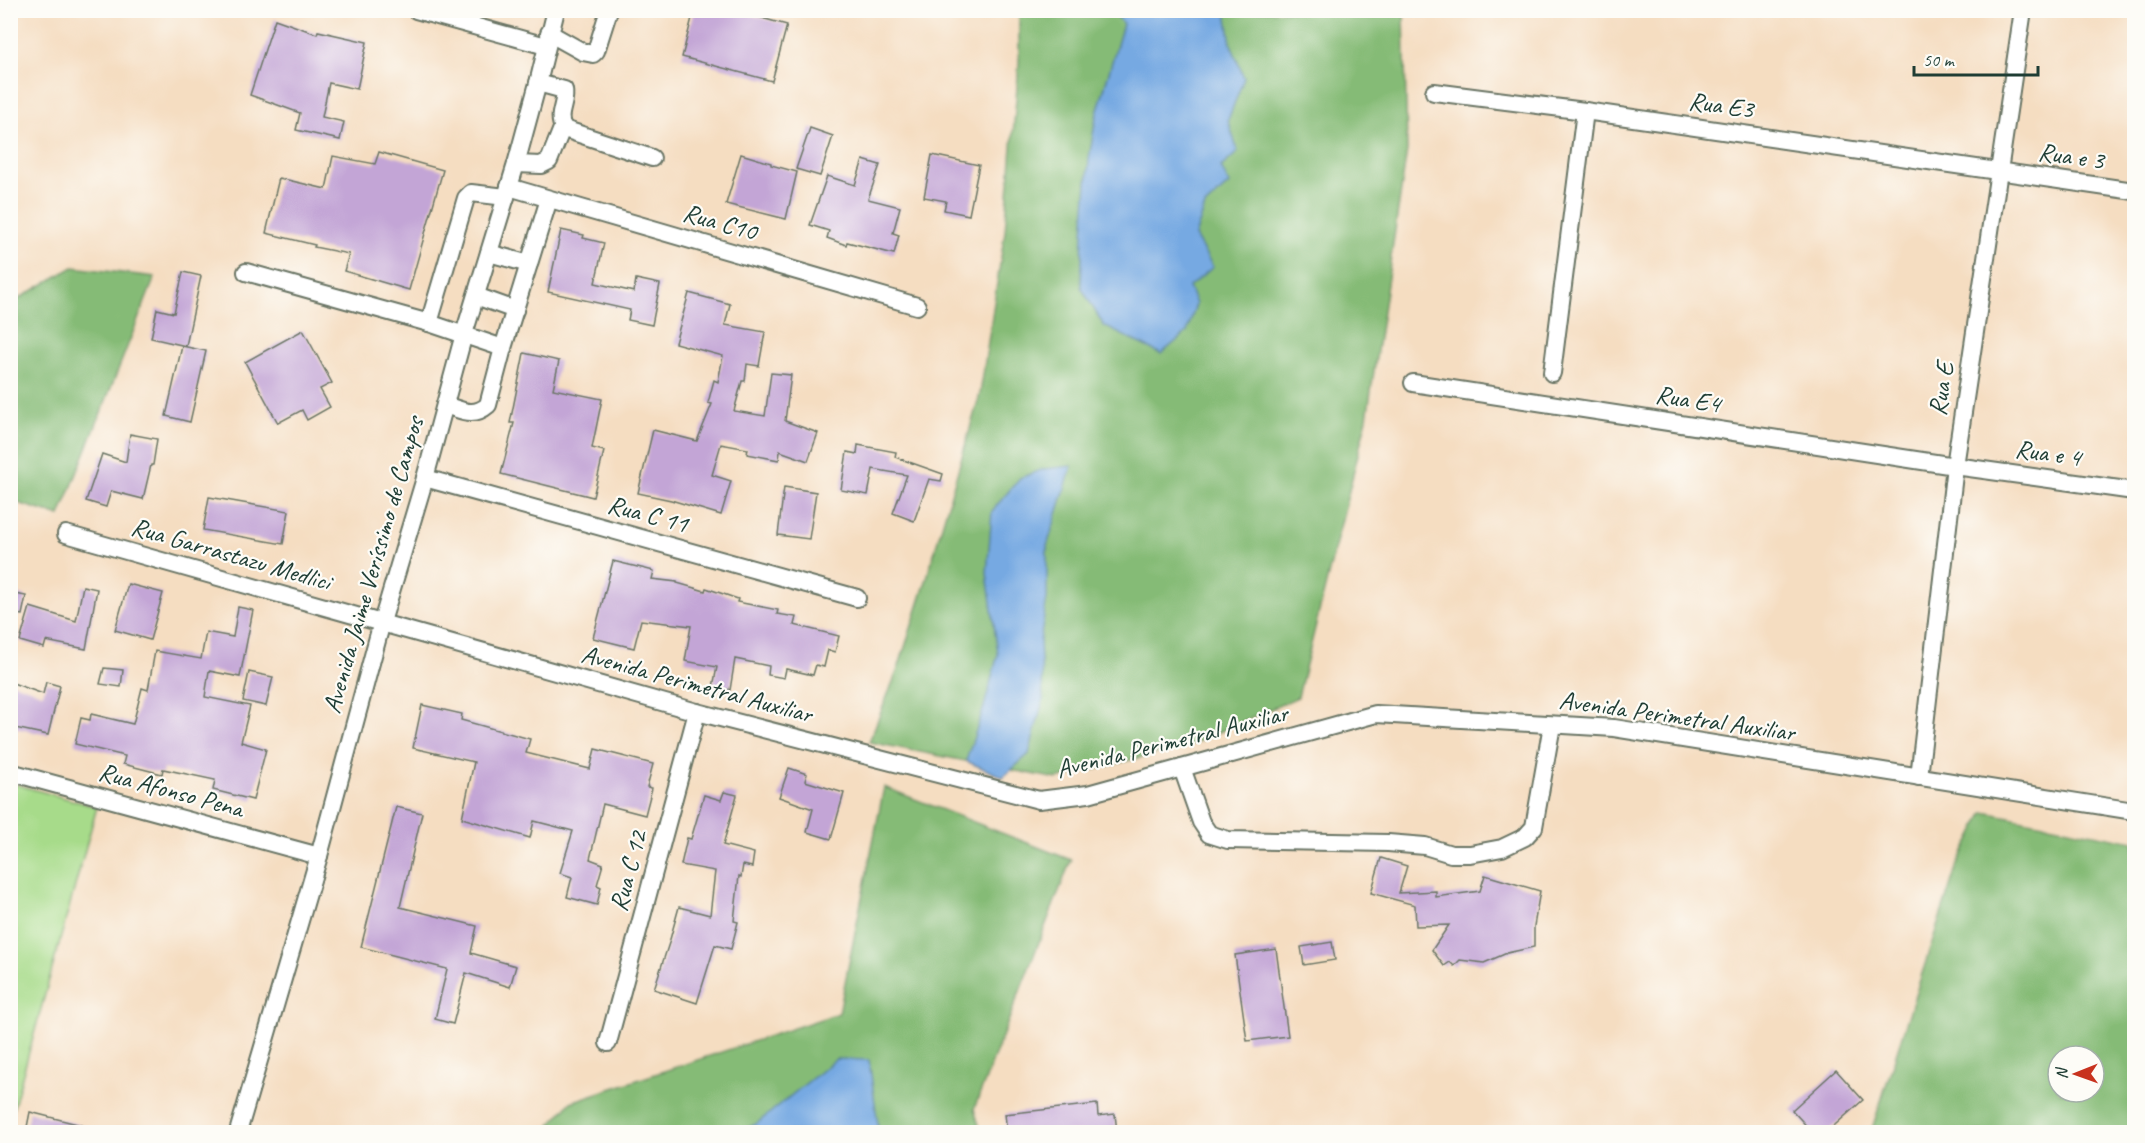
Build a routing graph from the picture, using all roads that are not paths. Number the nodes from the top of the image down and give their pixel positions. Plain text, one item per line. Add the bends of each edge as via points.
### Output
1 (416, 10) edge
2 (555, 10) edge
3 (609, 10) edge
4 (2022, 10) edge
5 (548, 39) junction
6 (538, 83) junction
7 (1434, 92) dead end
8 (1585, 111) junction
9 (562, 126) junction
10 (652, 158) dead end
11 (516, 164) junction
12 (2000, 172) junction
13 (2134, 191) edge
14 (508, 192) junction
15 (549, 199) junction
16 (489, 253) junction
17 (529, 264) junction
18 (246, 272) dead end
19 (476, 296) junction
20 (917, 306) dead end
21 (515, 310) junction
22 (429, 323) junction
23 (464, 334) junction
24 (503, 348) junction
25 (1552, 373) dead end
26 (1413, 383) dead end
27 (445, 405) junction
28 (1955, 466) junction
29 (425, 478) junction
30 (2134, 491) edge
31 (66, 534) dead end
32 (857, 598) dead end
33 (382, 622) junction
34 (696, 712) junction
35 (1552, 724) junction
36 (1182, 768) junction
37 (10, 772) edge
38 (1918, 777) junction
39 (2134, 811) edge
40 (319, 856) junction
41 (608, 1043) dead end
42 (238, 1132) edge

1 - 5 street
2 - 5 street, Avenida Jaime Veríssimo de Campos
3 - 5 street via 593,54
4 - 12 street, Rua E
5 - 6 street, Avenida Jaime Veríssimo de Campos
6 - 9 street via 564,90
6 - 11 street, Avenida Jaime Veríssimo de Campos
7 - 8 street, Rua E3
8 - 12 street, Rua E3
8 - 25 street
9 - 10 street
9 - 11 street via 549,161 541,165
11 - 14 street, Avenida Jaime Veríssimo de Campos
12 - 13 street, Rua e 3
12 - 28 street, Rua E
14 - 15 street, Rua C10
14 - 16 street, Avenida Jaime Veríssimo de Campos
14 - 22 street, Rua C10 via 471,193 466,198
15 - 17 street
15 - 20 street, Rua C10
16 - 17 street
16 - 19 street, Avenida Jaime Veríssimo de Campos
17 - 21 street
18 - 22 street
19 - 21 street
19 - 23 street, Avenida Jaime Veríssimo de Campos
21 - 24 street
22 - 23 street
23 - 24 street
23 - 27 street, Avenida Jaime Veríssimo de Campos
24 - 27 street via 488,405 470,413
26 - 28 street, Rua E4
27 - 29 street, Avenida Jaime Veríssimo de Campos
28 - 30 street, Rua e 4
28 - 38 street, Rua E
29 - 32 street, Rua C 11
29 - 33 street, Avenida Jaime Veríssimo de Campos
31 - 33 street, Rua Garrastazu Medlici
33 - 34 street, Avenida Perimetral Auxiliar
33 - 40 street, Avenida Jaime Veríssimo de Campos
34 - 36 street, Avenida Perimetral Auxiliar via 1039,800 1088,794
34 - 41 street, Rua C 12
35 - 36 street, Avenida Perimetral Auxiliar via 1376,714
35 - 36 street via 1534,827 1525,837 1502,848 1470,854 1388,843 1228,840 1209,834 1200,822
35 - 38 street, Avenida Perimetral Auxiliar via 1614,728
37 - 40 street, Rua Afonso Pena
38 - 39 street, Avenida Perimetral Auxiliar
40 - 42 street, Avenida Jaime Veríssimo de Campos

